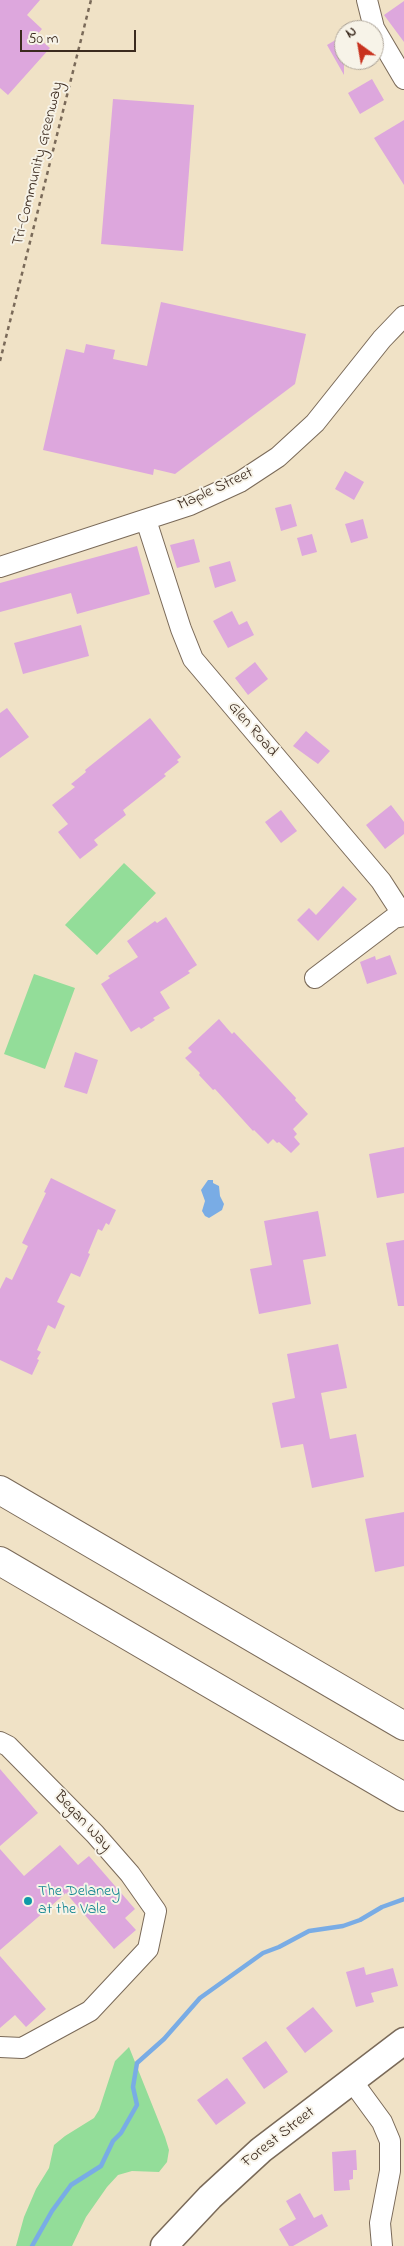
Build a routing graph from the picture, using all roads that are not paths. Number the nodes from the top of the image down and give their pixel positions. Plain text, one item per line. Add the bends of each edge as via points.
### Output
1 (367, 0) edge
2 (404, 79) edge
3 (404, 316) edge
4 (146, 520) junction
5 (0, 566) edge
6 (403, 915) edge
7 (315, 978) dead end
8 (0, 1490) edge
9 (0, 1561) edge
10 (404, 1726) edge
11 (0, 1742) edge
12 (404, 1797) edge
13 (404, 2041) edge
14 (0, 2047) edge
15 (352, 2081) junction
16 (164, 2246) edge
17 (382, 2246) edge

1 - 2 street via 374,28
3 - 4 street, Maple Street via 325,412 291,447 225,490
4 - 5 street, Maple Street
4 - 6 street, Glen Road via 193,659 381,880
6 - 7 street via 394,918
8 - 10 highway
9 - 12 highway
11 - 14 street, Began Way via 8,1746 95,1834 156,1910 148,1949 90,2011 22,2048
13 - 15 main road, Forest Street
15 - 16 main road, Forest Street via 235,2173
15 - 17 street via 382,2122 390,2141 390,2171 380,2223

